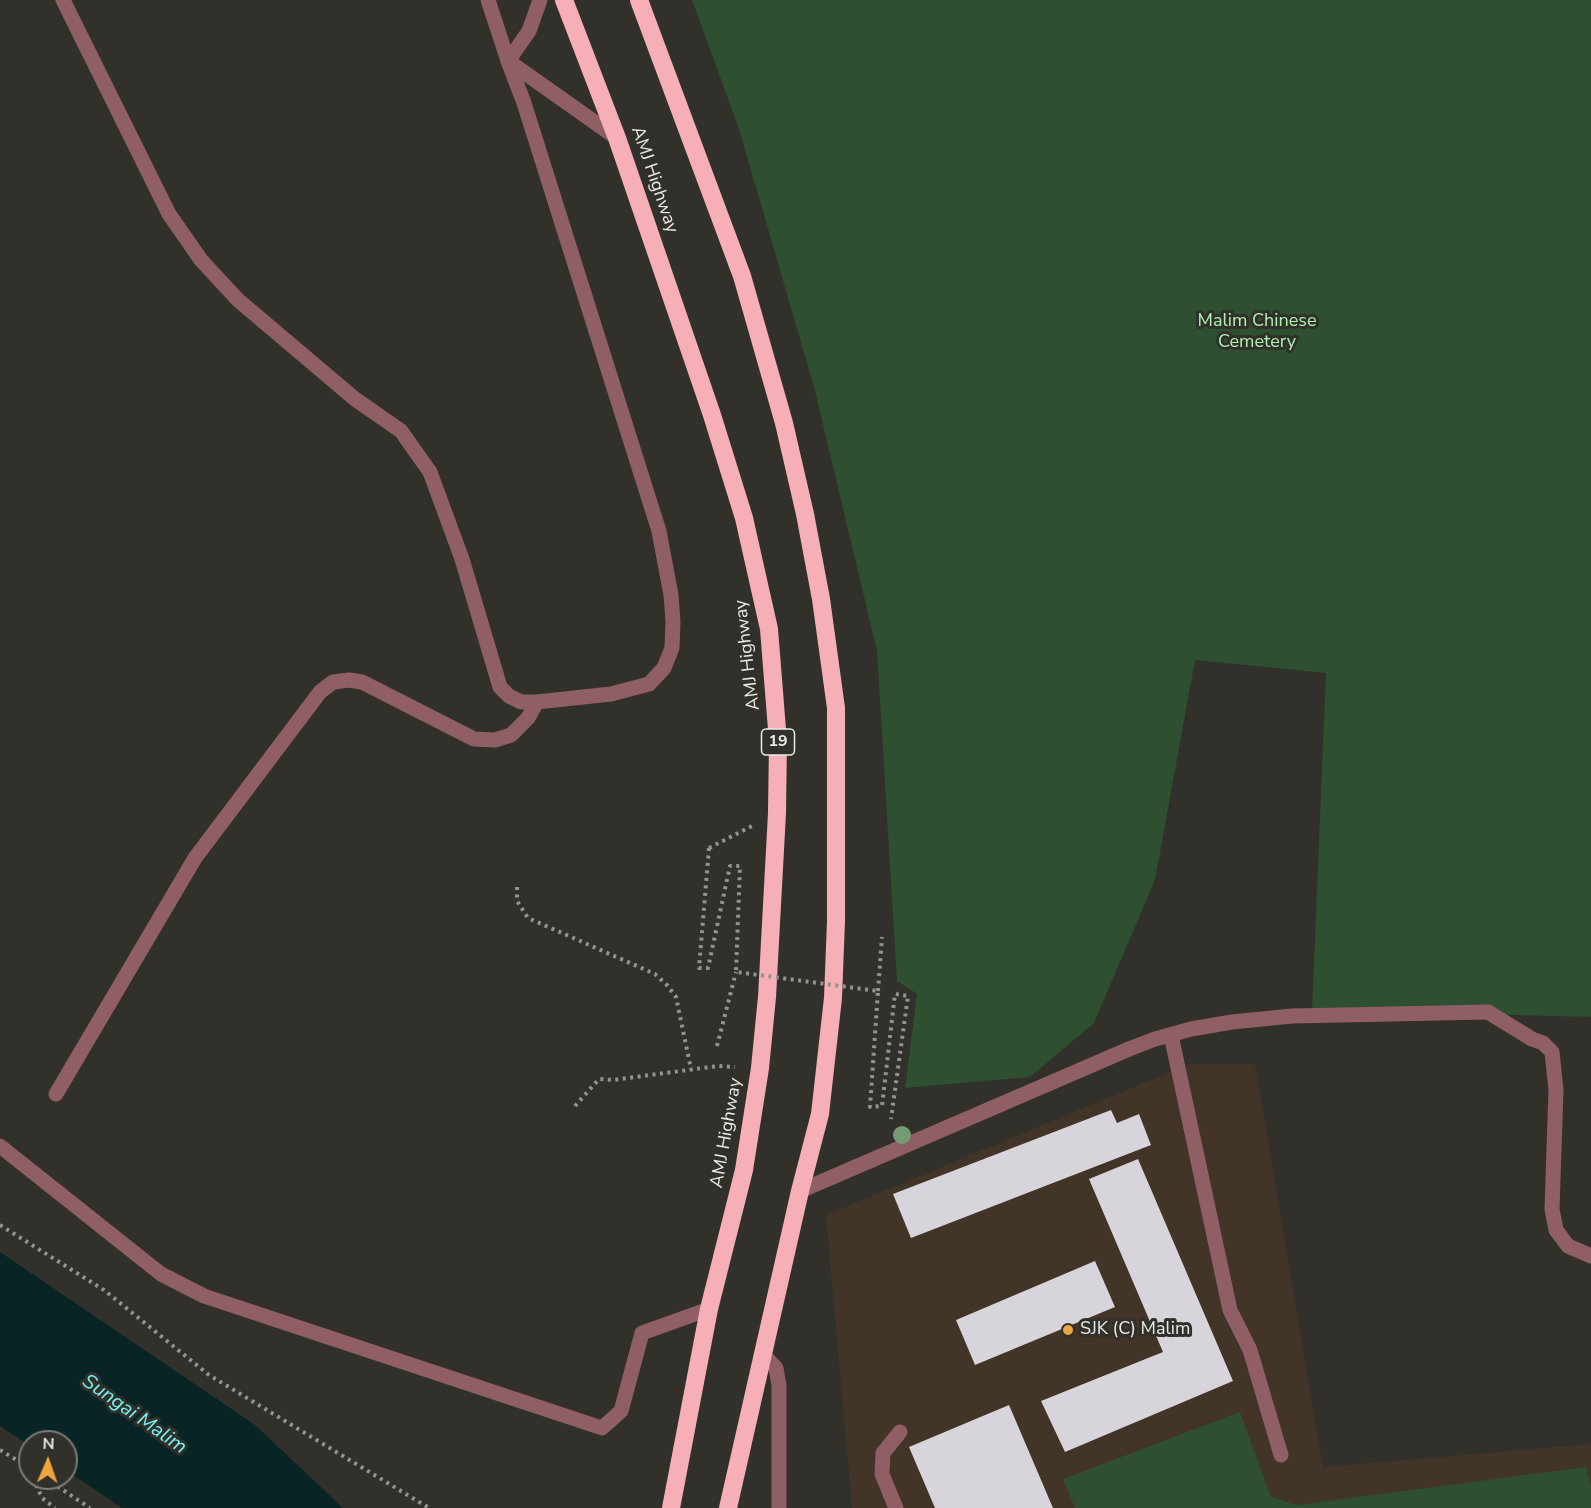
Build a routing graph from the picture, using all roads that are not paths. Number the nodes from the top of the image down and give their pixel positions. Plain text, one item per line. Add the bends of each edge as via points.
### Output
1 (63, 0) edge
2 (488, 0) edge
3 (540, 0) edge
4 (564, 0) edge
5 (639, 0) edge
6 (507, 61) junction
7 (617, 138) junction
8 (537, 702) junction
9 (1171, 1035) junction
10 (56, 1094) dead end
11 (0, 1146) edge
12 (800, 1191) junction
13 (1591, 1256) edge
14 (709, 1309) junction
15 (766, 1342) junction
16 (900, 1432) dead end
17 (1281, 1455) dead end
18 (671, 1508) edge
19 (728, 1508) edge
20 (779, 1508) edge
21 (896, 1508) edge

1 - 8 street via 169,214 201,260 238,300 355,399 401,431 430,472 462,560 500,687 522,702
2 - 6 street
3 - 6 street via 529,31
4 - 7 highway, AMJ Highway / 19
5 - 12 highway via 742,276 784,423 817,578 836,708 837,921 833,998 820,1113
6 - 7 street
6 - 8 street via 524,103 659,531 673,621 672,648 664,668 649,684 611,694
7 - 14 highway, AMJ Highway / 19 via 726,458 757,567 769,629 778,742 767,997 760,1068 744,1170
8 - 10 street via 511,735 495,740 474,739 362,682 333,682 320,692 195,858
9 - 12 street via 1118,1053
9 - 13 street via 1232,1022 1292,1016 1488,1012 1552,1052 1556,1090 1552,1209 1556,1230 1568,1246
9 - 17 street via 1230,1310 1250,1350
11 - 14 street via 161,1274 204,1296 602,1428 621,1412 642,1333
12 - 15 highway
14 - 18 highway, AMJ Highway / 19
15 - 19 highway
15 - 20 street via 763,1354 776,1368 779,1385
16 - 21 street via 883,1453 882,1474

